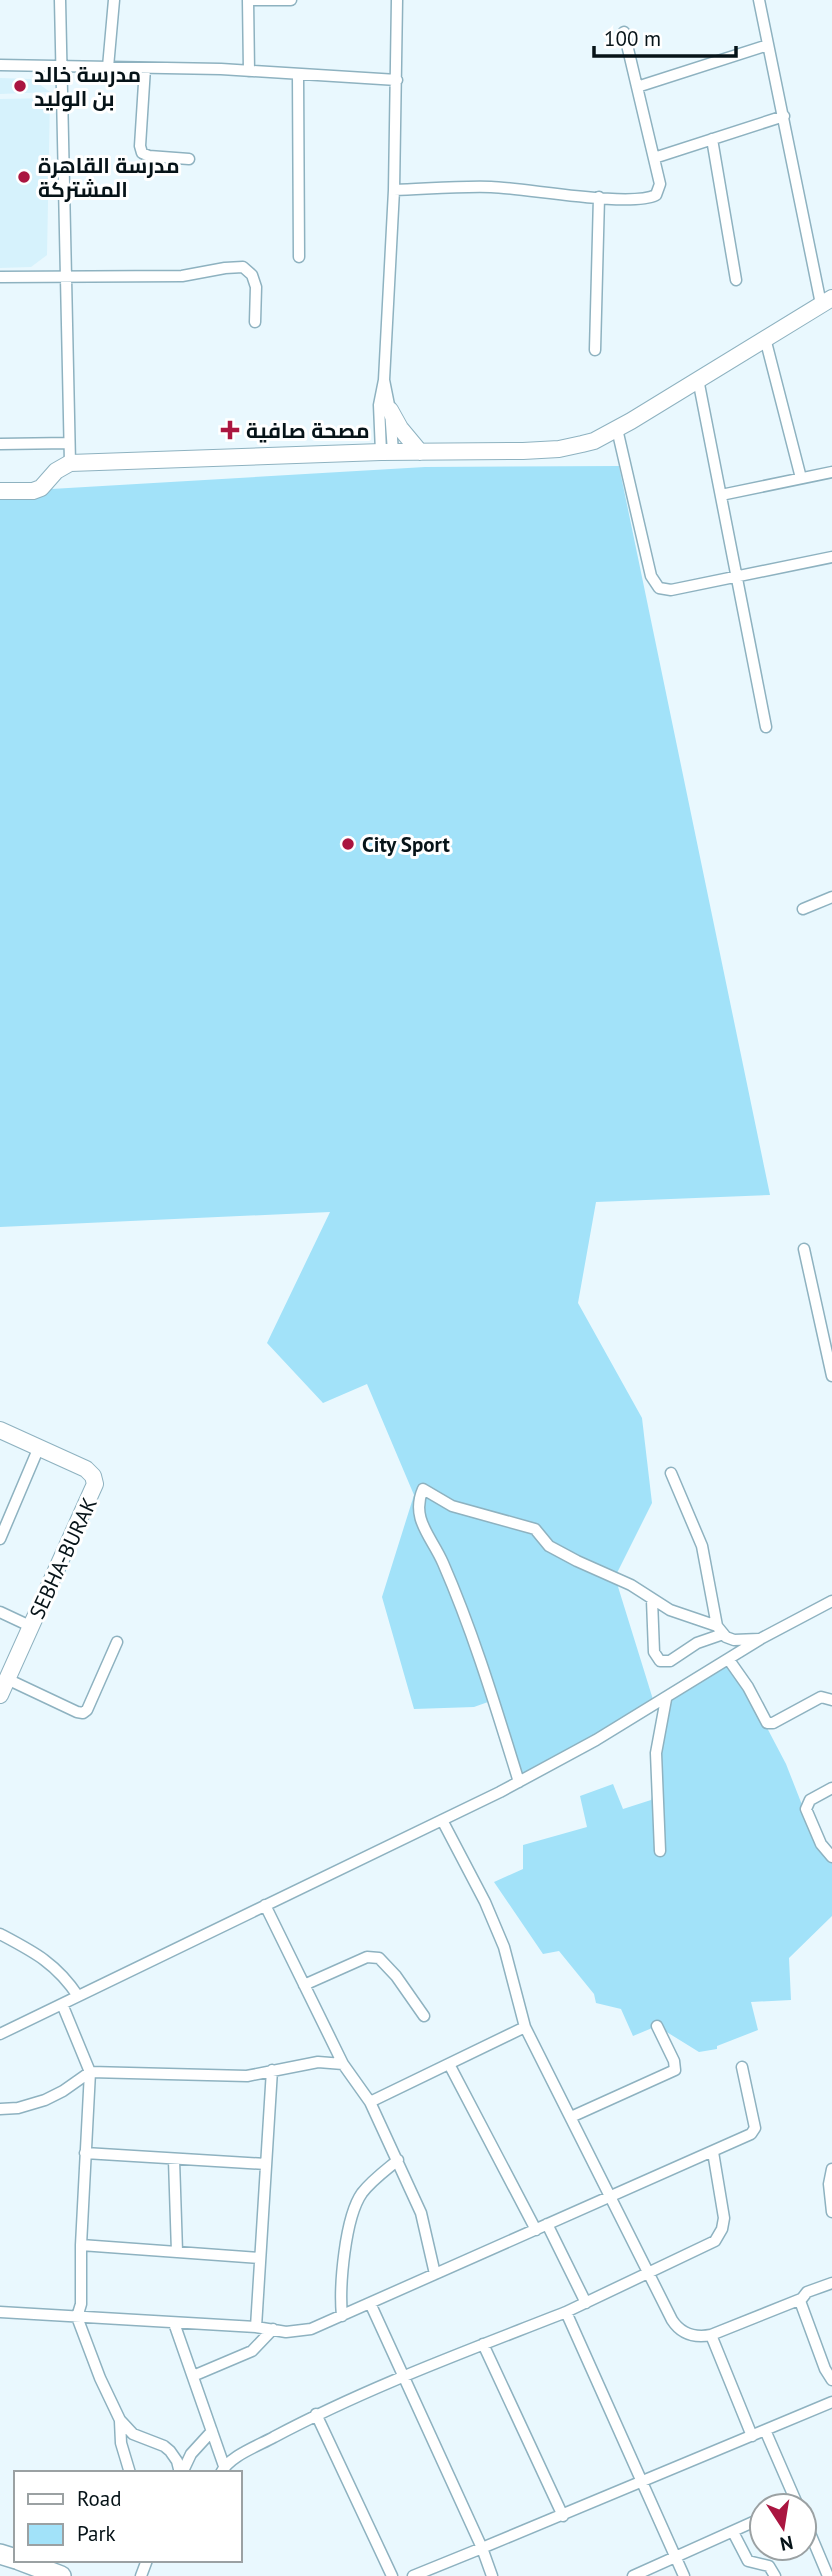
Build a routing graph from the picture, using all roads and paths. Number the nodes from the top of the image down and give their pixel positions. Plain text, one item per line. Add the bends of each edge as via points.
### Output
1 (60, 0) edge
2 (114, 0) edge
3 (248, 0) edge
4 (291, 0) edge
5 (397, 0) edge
6 (759, 0) edge
7 (624, 32) dead end
8 (768, 45) junction
9 (0, 65) edge
10 (60, 66) junction
11 (108, 67) junction
12 (145, 68) junction
13 (249, 71) junction
14 (299, 74) junction
15 (397, 80) junction
16 (637, 87) junction
17 (784, 116) junction
18 (712, 139) junction
19 (654, 158) junction
20 (189, 159) dead end
21 (394, 190) junction
22 (599, 197) junction
23 (299, 257) dead end
24 (0, 277) edge
25 (65, 277) junction
26 (736, 280) dead end
27 (826, 301) edge
28 (255, 323) dead end
29 (765, 338) junction
30 (595, 349) dead end
31 (698, 379) junction
32 (384, 380) junction
33 (390, 410) junction
34 (617, 429) junction
35 (69, 443) junction
36 (0, 444) edge
37 (387, 452) junction
38 (420, 452) junction
39 (71, 463) junction
40 (832, 472) edge
41 (801, 478) junction
42 (0, 491) edge
43 (721, 495) junction
44 (832, 557) edge
45 (737, 577) junction
46 (766, 727) dead end
47 (832, 897) edge
48 (803, 909) dead end
49 (804, 1249) dead end
50 (832, 1376) edge
51 (0, 1430) edge
52 (39, 1447) junction
53 (671, 1474) dead end
54 (0, 1538) edge
55 (652, 1600) junction
56 (832, 1601) edge
57 (0, 1612) edge
58 (32, 1627) junction
59 (720, 1630) junction
60 (762, 1638) junction
61 (117, 1642) dead end
62 (729, 1660) junction
63 (7, 1679) junction
64 (0, 1695) edge
65 (666, 1699) junction
66 (832, 1700) edge
67 (519, 1782) junction
68 (832, 1788) edge
69 (442, 1820) junction
70 (660, 1850) dead end
71 (832, 1857) edge
72 (265, 1905) junction
73 (0, 1934) edge
74 (304, 1985) junction
75 (78, 1996) junction
76 (62, 2004) junction
77 (424, 2016) dead end
78 (657, 2026) dead end
79 (525, 2027) junction
80 (0, 2034) edge
81 (343, 2064) junction
82 (449, 2064) junction
83 (742, 2067) dead end
84 (272, 2070) junction
85 (90, 2071) junction
86 (370, 2102) junction
87 (0, 2109) edge
88 (571, 2117) junction
89 (713, 2151) junction
90 (85, 2153) junction
91 (174, 2160) junction
92 (398, 2160) junction
93 (266, 2164) junction
94 (832, 2169) edge
95 (610, 2197) junction
96 (832, 2212) edge
97 (547, 2224) junction
98 (536, 2230) junction
99 (81, 2245) junction
100 (177, 2252) junction
101 (260, 2258) junction
102 (649, 2273) junction
103 (435, 2274) junction
104 (832, 2283) edge
105 (800, 2299) junction
106 (370, 2303) junction
107 (586, 2303) junction
108 (0, 2312) edge
109 (566, 2312) junction
110 (342, 2316) junction
111 (77, 2317) junction
112 (173, 2323) junction
113 (256, 2327) junction
114 (273, 2329) junction
115 (711, 2335) junction
116 (483, 2344) junction
117 (403, 2375) junction
118 (193, 2376) junction
119 (832, 2380) edge
120 (832, 2402) edge
121 (316, 2414) junction
122 (120, 2420) junction
123 (765, 2430) junction
124 (212, 2431) junction
125 (751, 2436) junction
126 (223, 2470) edge
127 (129, 2471) edge
128 (180, 2471) edge
129 (182, 2471) edge
130 (642, 2482) junction
131 (790, 2492) edge
132 (563, 2516) junction
133 (748, 2525) edge
134 (733, 2532) junction
135 (482, 2548) junction
136 (818, 2552) edge
137 (676, 2558) junction
138 (22, 2562) edge
139 (61, 2576) edge
140 (392, 2576) edge
141 (413, 2576) edge
142 (492, 2576) edge
143 (633, 2576) edge
144 (684, 2576) edge
145 (775, 2576) edge
146 (828, 2576) edge

1 - 10 street
2 - 11 street
3 - 4 street
3 - 13 street
5 - 15 street
6 - 8 street
7 - 16 street
8 - 16 street
8 - 17 street
9 - 10 street
10 - 11 street
10 - 25 street
11 - 12 street
12 - 13 street
12 - 20 street via 142,153
13 - 14 street
14 - 15 street
14 - 23 street
15 - 21 street
16 - 19 street
17 - 18 street
17 - 27 street
18 - 19 street
18 - 26 street
19 - 22 street via 660,187 656,195 643,199
21 - 22 street via 490,187
21 - 32 street
22 - 30 street
24 - 25 street
25 - 28 street via 182,276 243,268 256,287
25 - 35 street
27 - 29 street
29 - 31 street
29 - 41 street
31 - 34 street
31 - 43 street
32 - 33 street
32 - 37 street via 379,405
33 - 37 street
33 - 38 street
34 - 38 street via 594,441 559,449
34 - 45 street via 655,584 671,590
35 - 36 street
35 - 39 street
37 - 38 street
37 - 39 street
39 - 42 street via 41,488
40 - 41 street
41 - 43 street
43 - 45 street
44 - 45 street
45 - 46 street
47 - 48 street
49 - 50 street
51 - 52 street, SEBHA-BURAK
52 - 54 street
52 - 58 street, SEBHA-BURAK via 90,1472 95,1489
53 - 59 street via 702,1546
55 - 59 street
55 - 59 street via 654,1652 660,1661 670,1661
55 - 67 street via 631,1585 549,1546 535,1529 452,1506 423,1489 417,1503 424,1529 462,1608
56 - 60 street
57 - 58 street
58 - 63 street, SEBHA-BURAK
59 - 60 street via 738,1641
60 - 62 street
61 - 63 street via 83,1713
62 - 65 street
62 - 66 street via 767,1723 821,1697
63 - 64 street, SEBHA-BURAK
65 - 67 street
65 - 70 street via 656,1753
67 - 69 street
68 - 71 street via 810,1800 806,1809
69 - 72 street
69 - 79 street via 504,1947
72 - 74 street
72 - 75 street
73 - 75 street via 49,1961
74 - 77 street via 373,1956 384,1961
74 - 81 street
75 - 76 street
76 - 80 street
76 - 85 street
78 - 88 street via 675,2070
79 - 82 street
79 - 88 street
81 - 84 street via 318,2062
81 - 86 street
82 - 86 street
82 - 98 street
83 - 89 street via 755,2131
84 - 85 street via 247,2076
84 - 93 street
85 - 87 street via 45,2100
85 - 90 street
86 - 92 street
88 - 95 street
89 - 95 street
89 - 102 street via 724,2218 720,2232 708,2246
90 - 91 street
90 - 99 street
91 - 93 street
91 - 100 street
92 - 103 street via 426,2230
92 - 110 street via 369,2185 354,2207
93 - 101 street
94 - 96 street via 828,2184
95 - 97 street
95 - 102 street
97 - 98 street
97 - 107 street
98 - 103 street
99 - 100 street
99 - 111 street
100 - 101 street
101 - 113 street
102 - 107 street
102 - 115 street via 676,2326 694,2336
103 - 106 street
104 - 105 street
105 - 115 street
105 - 119 street
106 - 110 street
106 - 117 street
107 - 109 street
108 - 111 street
109 - 116 street
109 - 130 street
110 - 114 street via 303,2331
111 - 112 street
111 - 122 street
112 - 113 street
112 - 118 street
113 - 114 street
114 - 118 street via 244,2355
115 - 125 street
116 - 117 street
116 - 132 street
117 - 121 street
117 - 135 street
118 - 124 street
120 - 123 street
121 - 126 street
121 - 140 street
122 - 127 street
122 - 128 street via 133,2434 170,2451
123 - 125 street
123 - 131 street
124 - 126 street
124 - 129 street
125 - 130 street
130 - 132 street
130 - 137 street
132 - 135 street
133 - 134 street
134 - 137 street
134 - 145 street via 748,2561 769,2566
135 - 141 street
135 - 142 street
136 - 146 street
137 - 143 street
137 - 144 street
138 - 139 highway

